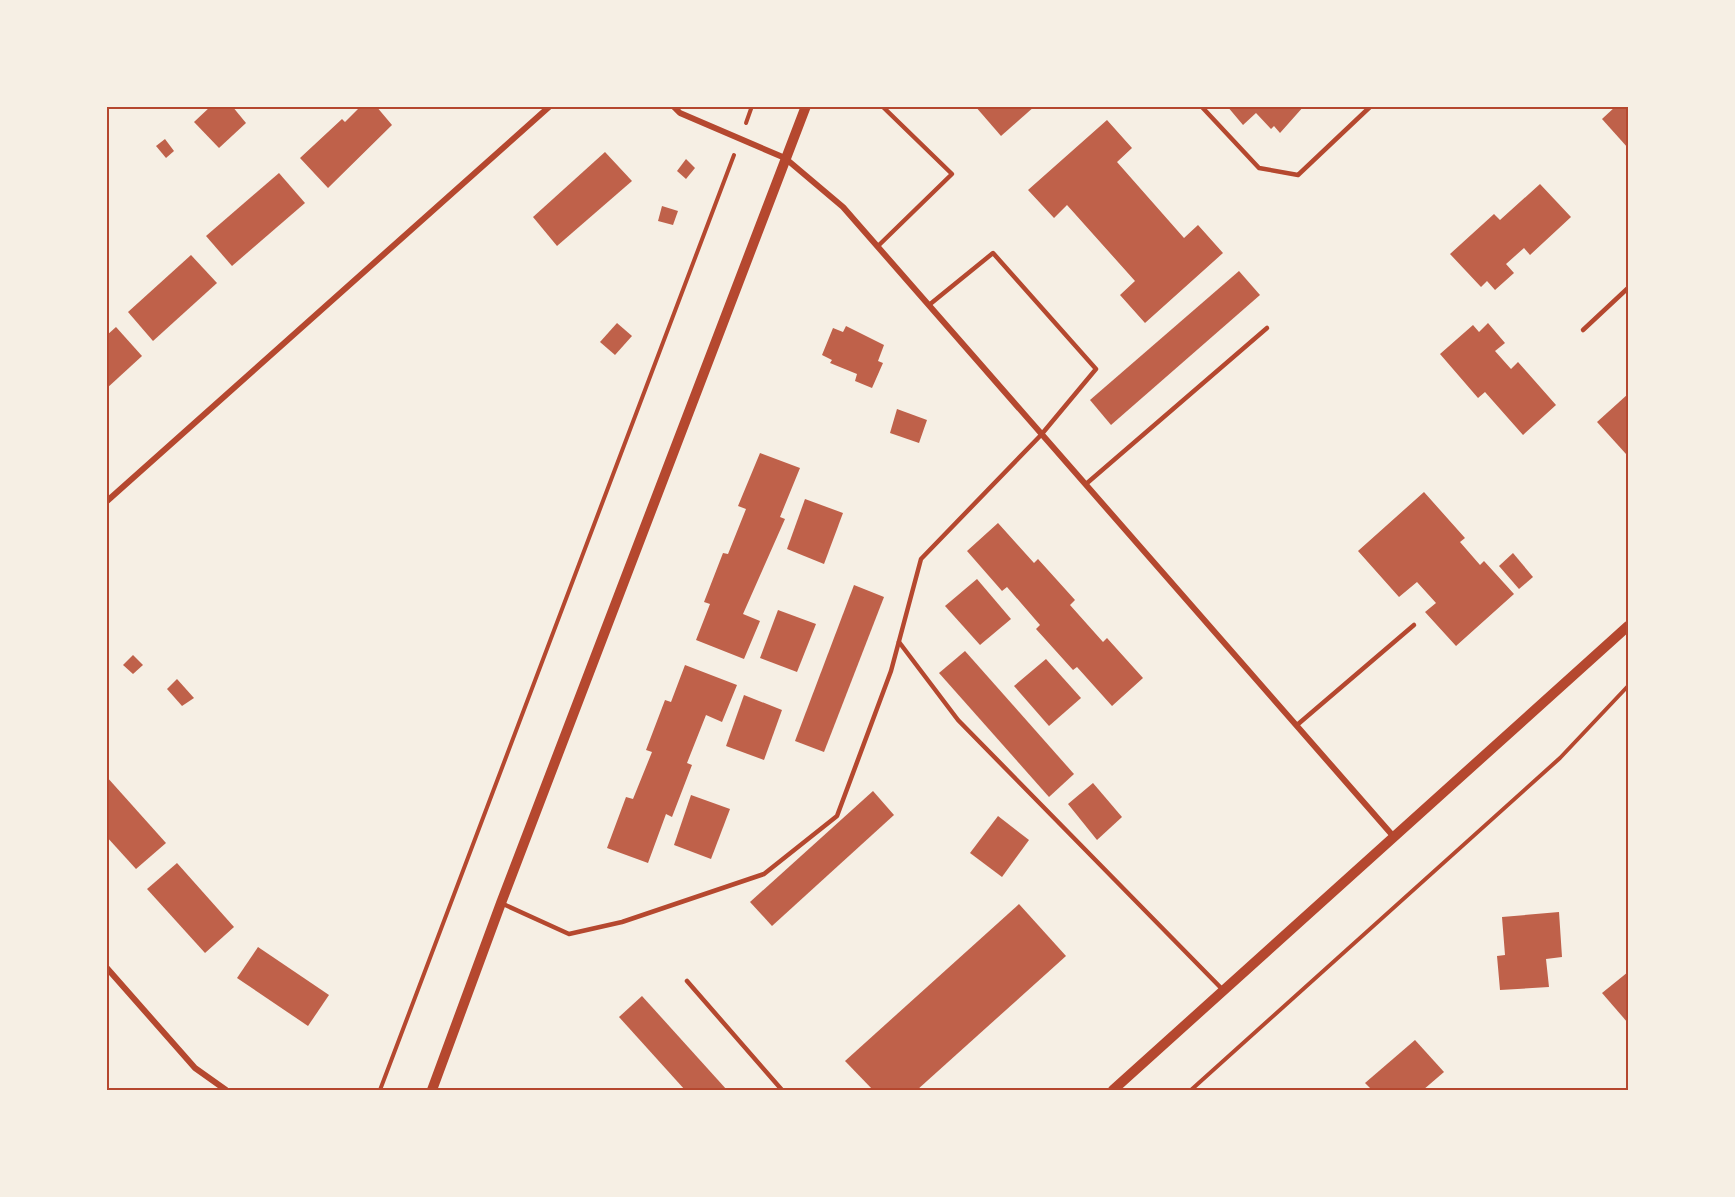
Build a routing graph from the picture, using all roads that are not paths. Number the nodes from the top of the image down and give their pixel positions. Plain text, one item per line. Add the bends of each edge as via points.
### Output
1 (550, 106) edge
2 (673, 106) edge
3 (806, 106) edge
4 (882, 106) edge
5 (1201, 106) edge
6 (1371, 106) edge
7 (785, 158) junction
8 (878, 246) junction
9 (1629, 288) edge
10 (929, 304) junction
11 (1267, 328) dead end
12 (1583, 330) dead end
13 (1041, 435) junction
14 (1086, 484) junction
15 (106, 502) edge
16 (1414, 625) dead end
17 (1629, 626) edge
18 (899, 642) junction
19 (1297, 725) junction
20 (1394, 837) junction
21 (501, 903) junction
22 (106, 967) edge
23 (687, 981) dead end
24 (1224, 991) junction
25 (226, 1090) edge
26 (432, 1090) edge
27 (782, 1090) edge
28 (1113, 1090) edge

1 - 15 street
2 - 7 street via 680,113
3 - 7 street
4 - 8 lane via 952,174
5 - 6 lane via 1259,168 1298,175
7 - 8 street via 843,207
7 - 21 street
8 - 10 street
9 - 12 lane
10 - 13 street
10 - 13 lane via 993,253 1096,369
11 - 14 lane
13 - 14 street
13 - 18 lane via 921,559
14 - 19 street
16 - 19 lane
17 - 20 street
18 - 21 lane via 837,816 765,874 622,922 569,934
18 - 24 lane via 958,720
19 - 20 street
20 - 24 street
21 - 26 street
22 - 25 street via 195,1068
23 - 27 lane
24 - 28 street

